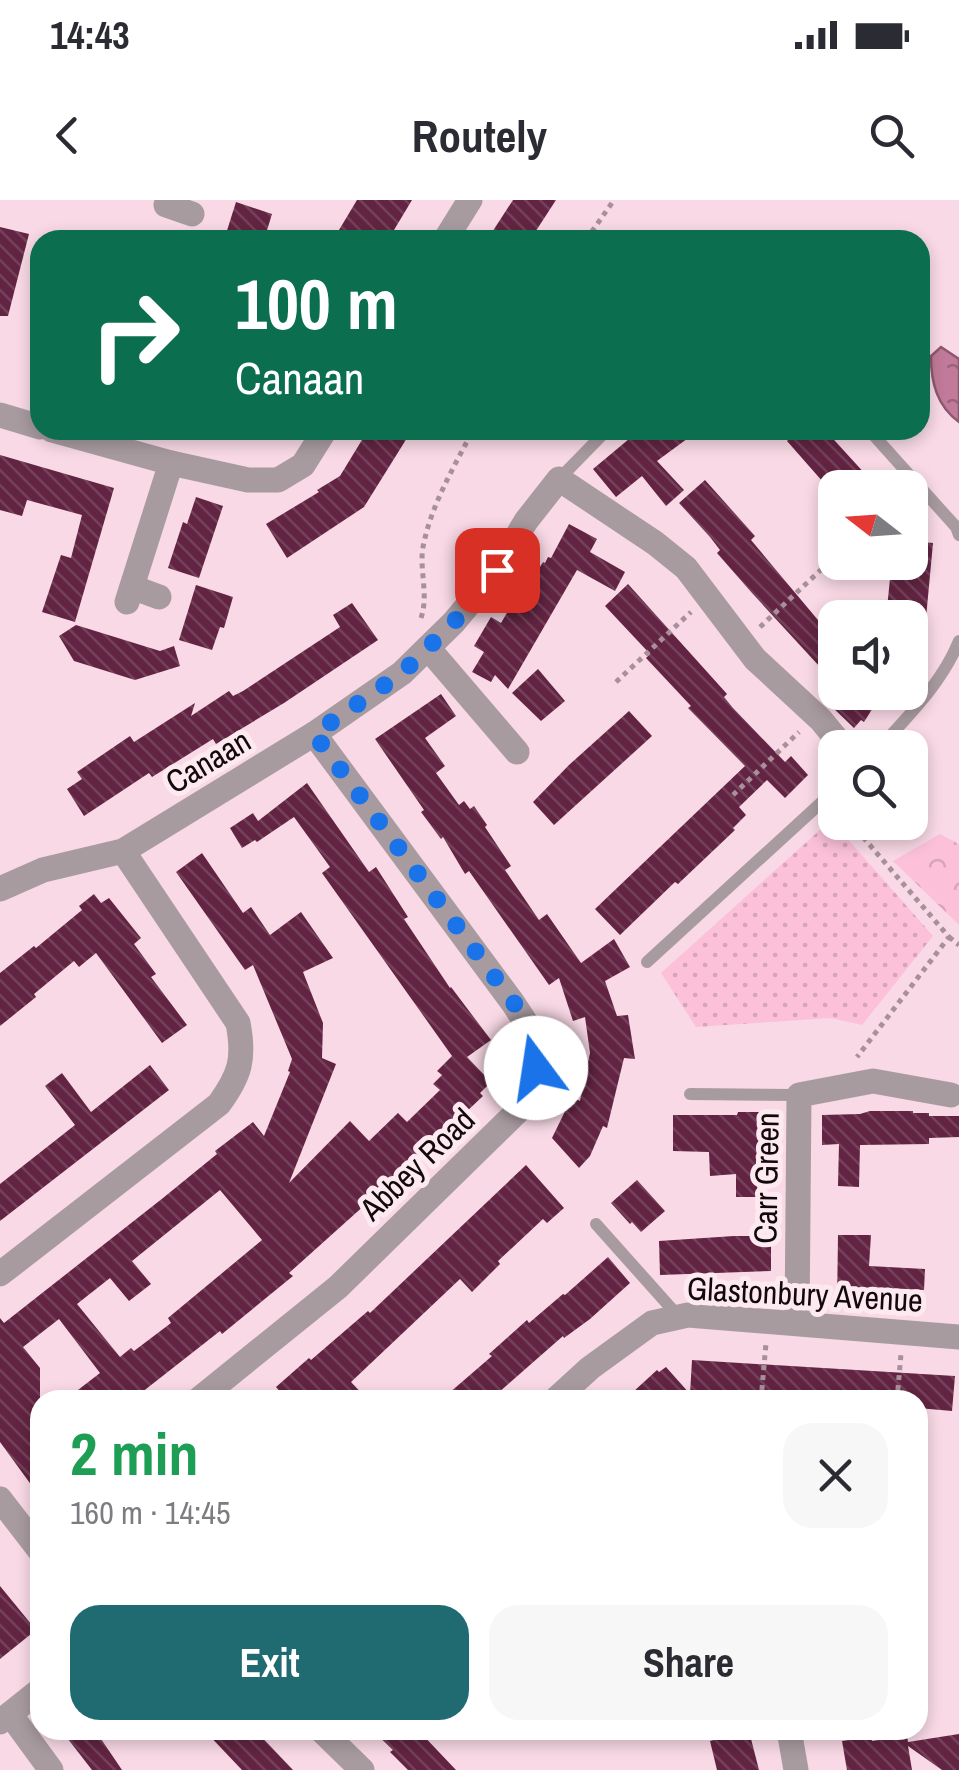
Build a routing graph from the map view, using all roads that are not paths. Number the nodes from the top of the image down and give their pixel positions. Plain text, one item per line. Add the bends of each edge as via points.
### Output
1 (168, 200) edge
2 (470, 200) edge
3 (192, 214) dead end
4 (451, 230) edge
5 (0, 416) edge
6 (30, 424) edge
7 (88, 440) edge
8 (319, 440) edge
9 (598, 440) edge
10 (878, 440) edge
11 (171, 463) junction
12 (559, 479) junction
13 (959, 535) edge
14 (159, 597) dead end
15 (423, 636) junction
16 (959, 642) edge
17 (828, 730) edge
18 (895, 730) edge
19 (314, 734) junction
20 (517, 752) dead end
21 (818, 806) edge
22 (123, 850) junction
23 (0, 889) edge
24 (647, 962) dead end
25 (690, 1094) dead end
26 (799, 1095) junction
27 (951, 1095) dead end
28 (596, 1224) dead end
29 (0, 1274) edge
30 (679, 1316) junction
31 (797, 1322) junction
32 (959, 1337) edge
33 (210, 1390) edge
34 (566, 1390) edge
35 (0, 1499) edge
36 (30, 1532) edge
37 (30, 1698) edge
38 (5, 1718) edge
39 (331, 1740) edge
40 (791, 1740) edge
41 (51, 1770) edge
42 (362, 1770) edge
43 (796, 1770) edge

1 - 3 street via 166,205
2 - 4 street
5 - 6 street
7 - 11 street
8 - 11 street via 303,465 278,480
9 - 12 lane, Canaan
10 - 13 lane
11 - 14 street via 130,594
12 - 15 street, Canaan via 454,622
12 - 17 street via 686,568 768,671
15 - 19 street, Canaan via 402,673
15 - 20 street
16 - 18 lane
19 - 22 street, Canaan
19 - 33 street, Abbey Road via 514,1003 532,1032 536,1068 522,1107 338,1288
21 - 24 lane
22 - 23 street, Canaan via 43,870
22 - 29 street via 238,1023 241,1064 219,1104
25 - 26 lane, Carr Green
26 - 27 street, Carr Green via 873,1081
26 - 31 street, Carr Green
28 - 30 lane
30 - 31 street, Glastonbury Avenue
30 - 34 street, Glastonbury Avenue via 652,1323
31 - 32 street, Glastonbury Avenue
35 - 36 street
37 - 38 street
38 - 41 street
39 - 42 street
40 - 43 street

